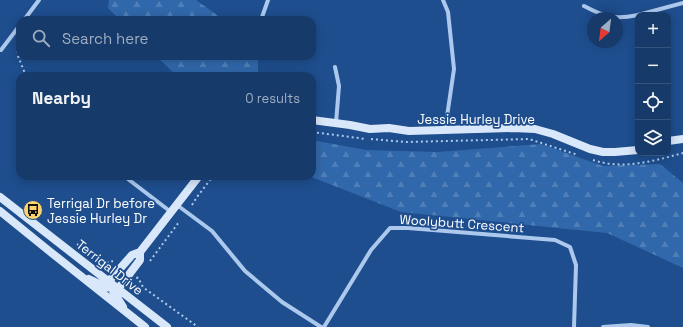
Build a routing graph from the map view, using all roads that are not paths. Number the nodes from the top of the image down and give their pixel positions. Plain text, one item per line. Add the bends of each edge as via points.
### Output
1 (39, 0) edge
2 (268, 0) edge
3 (443, 0) edge
4 (683, 3) edge
5 (584, 6) dead end
6 (649, 12) edge
7 (27, 16) edge
8 (262, 16) edge
9 (635, 16) edge
10 (16, 31) edge
11 (1, 50) dead end
12 (335, 67) dead end
13 (316, 120) edge
14 (336, 123) junction
15 (445, 130) junction
16 (683, 139) edge
17 (671, 141) edge
18 (635, 150) edge
19 (129, 180) edge
20 (196, 180) edge
21 (0, 197) edge
22 (177, 205) junction
23 (0, 211) edge
24 (171, 212) junction
25 (140, 252) junction
26 (77, 273) junction
27 (113, 286) junction
28 (127, 312) junction
29 (145, 327) edge
30 (167, 327) edge
31 (321, 327) edge
32 (324, 327) edge
33 (574, 327) edge
34 (604, 327) edge
35 (648, 327) edge

1 - 7 street
2 - 8 street
3 - 15 street via 448,12 454,69
4 - 6 street
5 - 9 street via 599,14 616,18
10 - 11 street
12 - 14 street via 339,86
13 - 14 street, Jessie Hurley Drive
14 - 15 street, Jessie Hurley Drive via 370,130
15 - 18 street, Jessie Hurley Drive via 534,129 603,152
16 - 17 street
19 - 24 street
20 - 22 street
21 - 27 street, Terrigal Drive
22 - 24 street
22 - 31 street via 212,231 245,271 282,302
23 - 26 street, Terrigal Drive
24 - 25 street
25 - 27 street via 132,255
25 - 27 street via 140,260
26 - 27 street
26 - 28 street, Terrigal Drive
27 - 28 street
27 - 30 street, Terrigal Drive
28 - 29 street, Terrigal Drive
32 - 33 street, Woolybutt Crescent via 371,250 390,228 408,228 555,240 570,247 576,265
34 - 35 street

